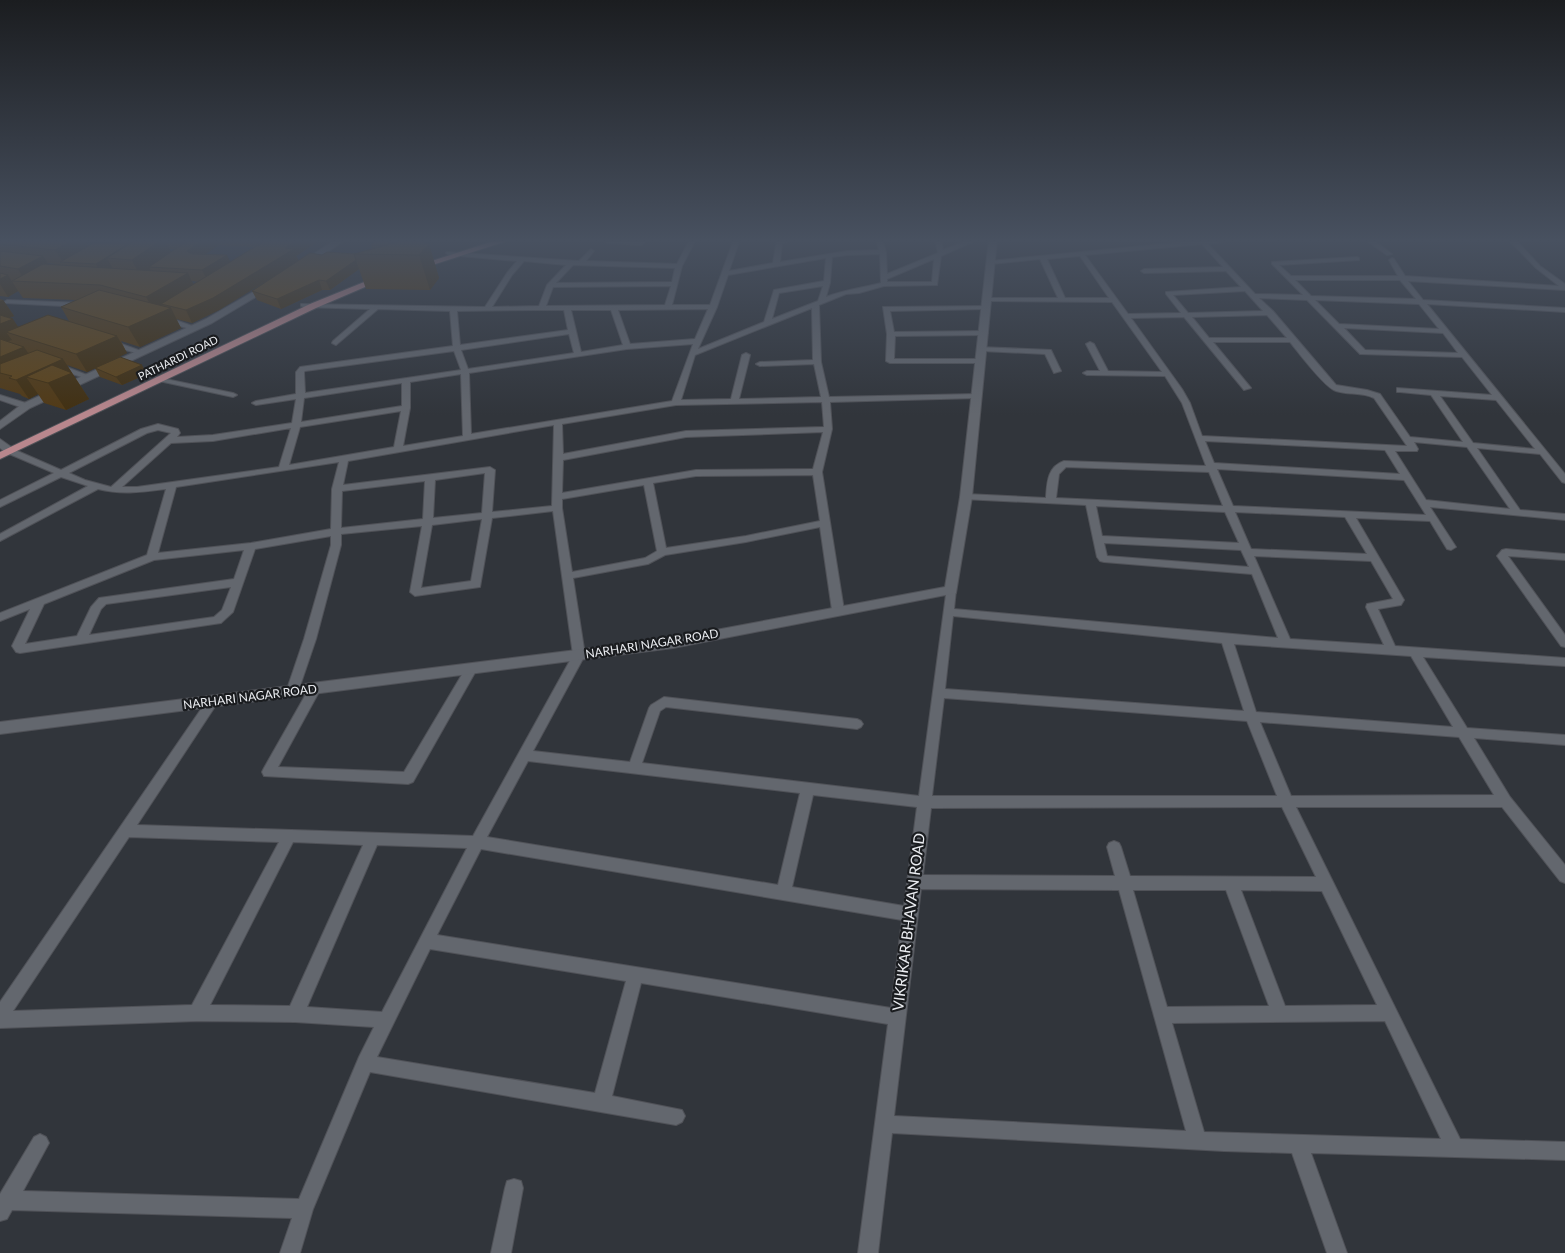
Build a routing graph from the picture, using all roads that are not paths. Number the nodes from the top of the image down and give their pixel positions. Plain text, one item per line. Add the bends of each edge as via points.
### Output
1 (16, 297) edge
2 (251, 297) edge
3 (328, 297) edge
4 (495, 297) edge
5 (545, 297) edge
6 (671, 297) edge
7 (718, 297) edge
8 (774, 297) edge
9 (820, 297) edge
10 (831, 297) edge
11 (988, 297) edge
12 (1111, 297) edge
13 (1171, 297) edge
14 (1255, 297) edge
15 (1309, 297) edge
16 (1320, 297) edge
17 (1418, 297) edge
18 (1062, 300) joint
19 (1113, 300) junction
20 (1422, 302) junction
21 (3, 303) edge
22 (818, 303) junction
23 (987, 304) junction
24 (92, 305) edge
25 (308, 305) junction
26 (714, 307) junction
27 (375, 308) junction
28 (488, 308) junction
29 (667, 308) junction
30 (453, 309) junction
31 (541, 309) junction
32 (567, 309) junction
33 (614, 309) junction
34 (1565, 310) edge
35 (165, 313) edge
36 (1270, 313) junction
37 (1185, 315) junction
38 (1125, 316) junction
39 (767, 324) junction
40 (1338, 326) junction
41 (194, 328) junction
42 (1445, 331) junction
43 (571, 332) junction
44 (984, 333) junction
45 (891, 334) junction
46 (1206, 340) junction
47 (1292, 340) junction
48 (104, 341) edge
49 (698, 341) junction
50 (336, 343) dead end
51 (1090, 344) dead end
52 (627, 347) junction
53 (457, 348) junction
54 (140, 352) junction
55 (692, 354) junction
56 (981, 354) junction
57 (578, 355) junction
58 (746, 355) dead end
59 (1464, 355) junction
60 (817, 362) junction
61 (48, 364) edge
62 (760, 364) dead end
63 (466, 371) junction
64 (1058, 371) dead end
65 (1087, 373) dead end
66 (1105, 373) junction
67 (1167, 374) junction
68 (88, 377) junction
69 (159, 379) junction
70 (406, 380) junction
71 (1247, 388) dead end
72 (1400, 390) dead end
73 (1433, 392) junction
74 (233, 396) dead end
75 (302, 396) junction
76 (977, 396) junction
77 (0, 397) edge
78 (1499, 398) junction
79 (826, 400) junction
80 (734, 402) junction
81 (256, 403) dead end
82 (676, 403) junction
83 (26, 406) junction
84 (406, 408) junction
85 (558, 422) junction
86 (298, 425) junction
87 (0, 426) edge
88 (828, 429) junction
89 (467, 437) junction
90 (1199, 438) junction
91 (1408, 439) junction
92 (168, 440) junction
93 (1470, 445) junction
94 (3, 448) edge
95 (398, 449) junction
96 (1389, 449) junction
97 (1543, 452) junction
98 (559, 458) junction
99 (344, 459) junction
100 (1212, 467) junction
101 (282, 470) junction
102 (817, 472) junction
103 (60, 474) junction
104 (1407, 477) junction
105 (430, 478) junction
106 (648, 480) junction
107 (1565, 480) edge
108 (96, 486) junction
109 (171, 487) junction
110 (337, 489) junction
111 (113, 490) junction
112 (966, 497) junction
113 (1051, 500) junction
114 (557, 502) junction
115 (1090, 502) junction
116 (1423, 503) junction
117 (0, 504) edge
118 (1229, 508) junction
119 (1517, 512) junction
120 (1348, 513) junction
121 (487, 516) junction
122 (1565, 517) edge
123 (1433, 518) junction
124 (428, 522) junction
125 (825, 523) junction
126 (335, 532) junction
127 (0, 538) edge
128 (1098, 539) junction
129 (251, 546) junction
130 (1451, 547) dead end
131 (1246, 550) junction
132 (662, 552) junction
133 (1565, 557) edge
134 (152, 558) junction
135 (1375, 558) junction
136 (1255, 571) junction
137 (567, 576) junction
138 (238, 582) junction
139 (951, 590) junction
140 (39, 602) junction
141 (838, 610) junction
142 (948, 612) junction
143 (0, 618) edge
144 (1227, 639) junction
145 (81, 641) junction
146 (1286, 643) junction
147 (1565, 643) edge
148 (1392, 651) junction
149 (1415, 653) junction
150 (579, 655) junction
151 (1565, 662) edge
152 (471, 669) junction
153 (314, 690) junction
154 (292, 692) junction
155 (938, 693) junction
156 (212, 702) junction
157 (1252, 718) junction
158 (857, 724) dead end
159 (0, 728) edge
160 (1464, 734) junction
161 (1565, 740) edge
162 (525, 755) junction
163 (634, 768) junction
164 (808, 788) junction
165 (1286, 801) junction
166 (1505, 801) junction
167 (924, 802) junction
168 (125, 831) junction
169 (289, 836) junction
170 (373, 839) junction
171 (477, 842) junction
172 (1114, 847) dead end
173 (1565, 876) edge
174 (914, 882) junction
175 (1125, 884) junction
176 (1231, 884) junction
177 (1327, 884) junction
178 (783, 893) junction
179 (910, 914) junction
180 (426, 941) junction
181 (636, 974) junction
182 (197, 1013) junction
183 (1390, 1013) junction
184 (295, 1014) junction
185 (1280, 1014) junction
186 (1162, 1015) junction
187 (898, 1017) junction
188 (0, 1018) edge
189 (386, 1020) junction
190 (365, 1063) junction
191 (601, 1103) junction
192 (676, 1116) dead end
193 (884, 1124) junction
194 (1198, 1140) junction
195 (40, 1143) dead end
196 (1298, 1143) junction
197 (1455, 1148) junction
198 (1565, 1151) edge
199 (514, 1188) dead end
200 (3, 1206) edge
201 (304, 1210) junction
202 (290, 1253) edge
203 (501, 1253) edge
204 (868, 1253) edge
205 (1337, 1253) edge

1 - 21 street
2 - 41 street
3 - 25 main road, PATHARDI ROAD
4 - 28 street
5 - 31 street
6 - 29 street
7 - 26 street
8 - 39 street
9 - 22 street
10 - 22 street
11 - 23 street
12 - 19 street
13 - 37 street
14 - 36 street
15 - 40 street
16 - 20 street
17 - 20 street
18 - 19 street
18 - 23 street
19 - 38 street
20 - 34 street
20 - 42 street
21 - 24 street
22 - 39 street
22 - 60 street
23 - 44 street
23 - 45 street via 886,309
25 - 27 street
25 - 69 main road, PATHARDI ROAD
25 - 94 main road
26 - 29 street
26 - 49 street
27 - 30 street
27 - 50 street
28 - 30 street
28 - 31 street
29 - 33 street
30 - 53 street
31 - 32 street
32 - 33 street
32 - 43 street
33 - 52 street
35 - 41 street via 157,318
36 - 37 street
36 - 47 street
37 - 38 street
37 - 46 street
38 - 67 street
39 - 55 street
40 - 42 street
40 - 59 street via 1362,352
41 - 54 street
42 - 59 street
43 - 53 street
43 - 57 street
44 - 45 street
44 - 56 street
45 - 56 street via 890,361
46 - 47 street
46 - 71 street
47 - 91 street via 1333,388 1377,396
48 - 54 street
49 - 52 street
49 - 55 street
51 - 66 street
52 - 57 street
53 - 63 street
53 - 75 street via 306,368 300,372
54 - 68 street
55 - 82 street
56 - 64 street via 1048,352
56 - 76 street
57 - 63 street
58 - 80 street
59 - 78 street
60 - 62 street
60 - 79 street
61 - 68 street
63 - 70 street
63 - 89 street
65 - 66 street
66 - 67 street
67 - 90 street via 1186,403
68 - 83 street
69 - 74 street
69 - 94 main road, PATHARDI ROAD
70 - 75 street
70 - 84 street
72 - 73 street
73 - 78 street
73 - 93 street
75 - 81 street
75 - 86 street
76 - 79 street
76 - 112 street
77 - 83 street
78 - 97 street
79 - 80 street
79 - 88 street
80 - 82 street
82 - 85 street
83 - 87 street
84 - 86 street
84 - 95 street
85 - 89 street
85 - 98 street
86 - 92 street via 213,438
86 - 101 street
88 - 98 street via 674,435
88 - 102 street
89 - 95 street
90 - 96 street
90 - 100 street
91 - 93 street
91 - 96 street via 1413,450
92 - 103 street via 175,431 151,428
92 - 111 street
93 - 97 street
93 - 119 street
94 - 103 street
95 - 99 street
96 - 104 street
97 - 107 street
98 - 114 street
99 - 101 street
99 - 110 street
100 - 104 street
100 - 113 street via 1064,464 1058,466 1054,474
100 - 118 street
101 - 109 street
102 - 106 street via 706,472
102 - 125 street
103 - 108 street
103 - 117 street
104 - 116 street
105 - 110 street
105 - 121 street via 490,470
105 - 124 street
106 - 114 street
106 - 132 street
108 - 111 street
108 - 127 street
109 - 111 street
109 - 134 street
110 - 126 street
112 - 113 street
112 - 139 street
113 - 115 street
114 - 121 street
114 - 137 street
115 - 118 street
115 - 128 street
116 - 119 street
116 - 123 street
118 - 120 street
118 - 131 street
119 - 122 street
120 - 123 street
120 - 135 street
121 - 124 street
121 - 124 street via 476,584 415,592
123 - 130 street
124 - 126 street
125 - 132 street
125 - 141 street
126 - 129 street
126 - 154 street via 336,545
128 - 131 street
128 - 136 street via 1102,557 1108,561
129 - 134 street
129 - 138 street
131 - 135 street
131 - 136 street
132 - 137 street via 648,561
133 - 147 street via 1510,552 1502,556
134 - 140 street
135 - 148 street via 1399,600 1371,608
136 - 146 street
137 - 150 street
138 - 145 street via 227,612 217,620
138 - 145 street via 103,601 96,607
139 - 141 street, NARHARI NAGAR ROAD
139 - 142 street, VIKRIKAR BHAVAN ROAD
140 - 143 street
140 - 145 street via 18,648
141 - 150 street, NARHARI NAGAR ROAD via 673,643
142 - 144 street
142 - 155 street, VIKRIKAR BHAVAN ROAD
144 - 146 street
144 - 157 street
146 - 148 street
148 - 149 street
149 - 151 street
149 - 160 street
150 - 152 street, NARHARI NAGAR ROAD
150 - 162 street
152 - 153 street, NARHARI NAGAR ROAD
152 - 153 street via 408,778 269,772
153 - 154 street, NARHARI NAGAR ROAD
154 - 156 street, NARHARI NAGAR ROAD
155 - 157 street
155 - 167 street, VIKRIKAR BHAVAN ROAD
156 - 159 street, NARHARI NAGAR ROAD
156 - 168 street
157 - 160 street
157 - 165 street
158 - 163 street via 664,702 655,708
160 - 161 street
160 - 166 street
162 - 163 street
162 - 171 street
163 - 164 street
164 - 167 street
164 - 178 street
165 - 166 street
165 - 167 street
165 - 177 street
166 - 173 street
167 - 174 street, VIKRIKAR BHAVAN ROAD
168 - 169 street
168 - 188 street
169 - 170 street
169 - 182 street
170 - 171 street
170 - 184 street
171 - 178 street
171 - 180 street
172 - 175 street
174 - 175 street
174 - 179 street, VIKRIKAR BHAVAN ROAD
175 - 176 street
175 - 186 street
176 - 177 street
176 - 185 street
177 - 183 street
178 - 179 street
179 - 187 street, VIKRIKAR BHAVAN ROAD
180 - 181 street
180 - 189 street
181 - 187 street
181 - 191 street
182 - 184 street
182 - 188 street
183 - 185 street
183 - 197 street
184 - 189 street
185 - 186 street
186 - 194 street
187 - 193 street, VIKRIKAR BHAVAN ROAD
189 - 190 street
190 - 191 street
190 - 201 street
191 - 192 street
193 - 194 street
193 - 204 street, VIKRIKAR BHAVAN ROAD
194 - 196 street
195 - 200 street
196 - 197 street
196 - 205 street
197 - 198 street
199 - 203 street
200 - 201 street
201 - 202 street

